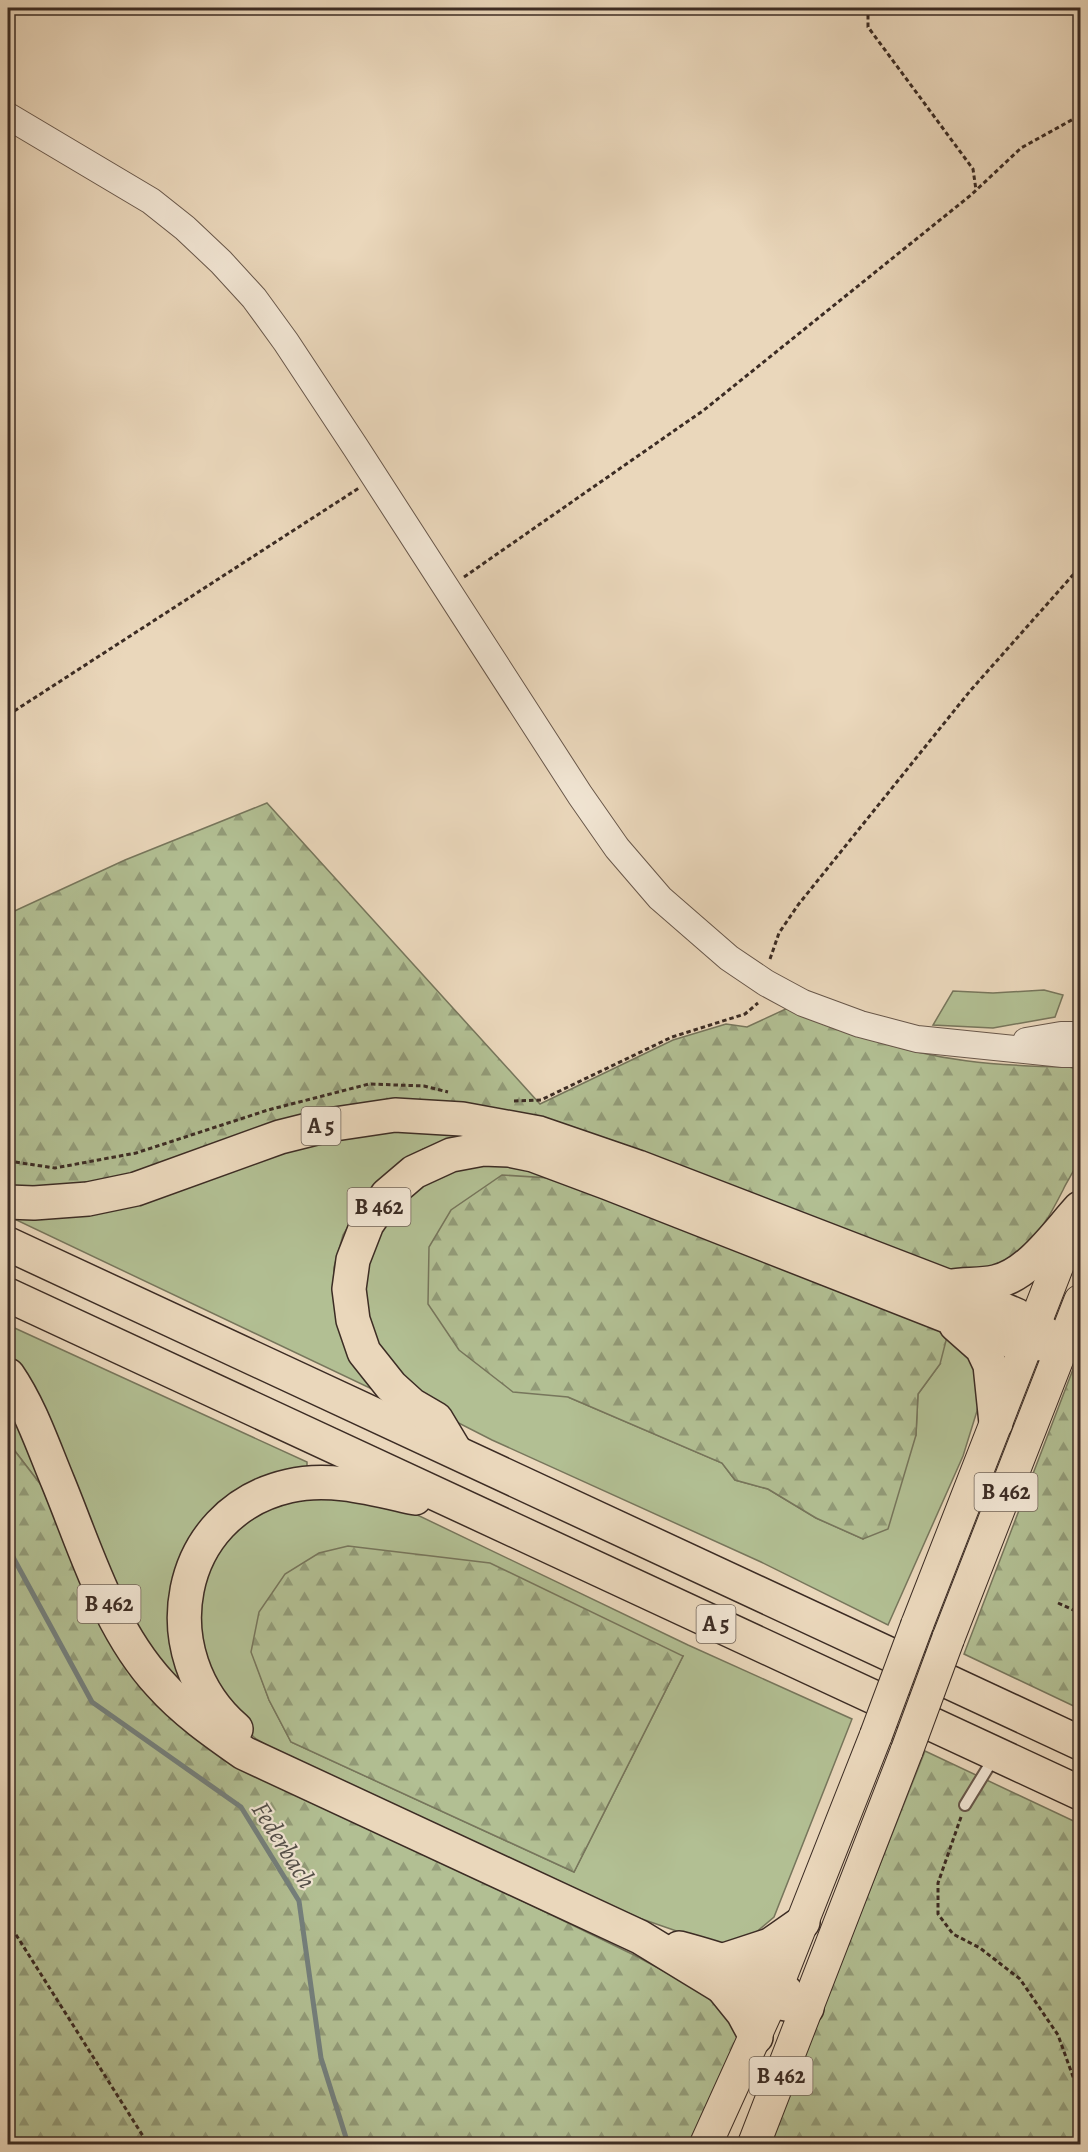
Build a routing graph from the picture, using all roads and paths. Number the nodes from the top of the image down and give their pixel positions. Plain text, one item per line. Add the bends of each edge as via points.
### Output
1 (870, 8) edge
2 (8, 116) edge
3 (1077, 117) dead end
4 (976, 190) junction
5 (375, 478) junction
6 (1080, 567) edge
7 (446, 590) junction
8 (8, 715) edge
9 (766, 983) junction
10 (1080, 1035) edge
11 (996, 1046) junction
12 (1075, 1056) edge
13 (541, 1100) dead end
14 (8, 1202) edge
15 (1080, 1207) edge
16 (8, 1245) edge
17 (8, 1295) edge
18 (943, 1299) junction
19 (1080, 1301) edge
20 (1031, 1335) junction
21 (1063, 1345) junction
22 (8, 1375) edge
23 (996, 1423) junction
24 (456, 1453) junction
25 (477, 1513) junction
26 (1058, 1603) dead end
27 (1080, 1613) edge
28 (1080, 1743) edge
29 (996, 1754) junction
30 (313, 1784) junction
31 (1080, 1793) edge
32 (965, 1805) joint
33 (8, 1922) edge
34 (803, 1922) junction
35 (723, 1974) junction
36 (774, 1994) junction
37 (807, 2008) junction
38 (756, 2037) junction
39 (1080, 2096) edge
40 (148, 2145) edge
41 (706, 2145) edge
42 (754, 2145) edge

1 - 4 path via 868,27 973,169
2 - 5 street via 151,201 221,262 286,342
3 - 4 path via 1021,148
4 - 7 path via 704,410
5 - 7 street
5 - 8 path
6 - 9 path via 970,691 798,905 779,933
7 - 9 street via 624,857 668,906 729,958
9 - 11 street via 803,1003 860,1024 917,1039
9 - 13 path via 759,1002 745,1014 672,1037
10 - 11 street
11 - 12 street
14 - 18 highway, A 5 via 88,1199 136,1189 280,1137 328,1125 395,1115 462,1119 539,1133 638,1167
15 - 18 highway, A 5 via 1027,1266 1014,1275
15 - 20 main road, B 462
16 - 24 highway, A 5
17 - 25 highway, A 5
18 - 20 highway, A 5 via 1016,1316
18 - 23 highway, B 462 via 982,1348 990,1365
18 - 24 highway, B 462 via 533,1155 483,1149 451,1155 414,1172 387,1195 367,1224 356,1251 349,1289 353,1320 364,1352 391,1386 436,1419
19 - 21 main road, B 462
20 - 21 highway
20 - 23 main road, B 462
21 - 37 main road, B 462, bridge
22 - 30 highway, B 462 via 32,1422 102,1589 129,1643 159,1684 202,1724 244,1753
23 - 34 main road, B 462, bridge
24 - 28 highway, A 5
25 - 29 highway, A 5
25 - 30 highway, A 5 via 327,1481 289,1486 260,1495 235,1510 214,1532 196,1561 187,1588 183,1622 189,1659 206,1695 225,1719 256,1746
26 - 27 path
29 - 31 highway, A 5
29 - 32 lane
30 - 35 highway, B 462
32 - 39 path via 938,1883 938,1914 953,1934 980,1948 1020,1979 1058,2035
33 - 40 path
34 - 35 highway
34 - 36 main road, B 462
35 - 36 highway, B 462
35 - 38 highway, B 462
36 - 37 highway
36 - 38 main road, B 462
37 - 42 main road, B 462
38 - 41 main road, B 462

